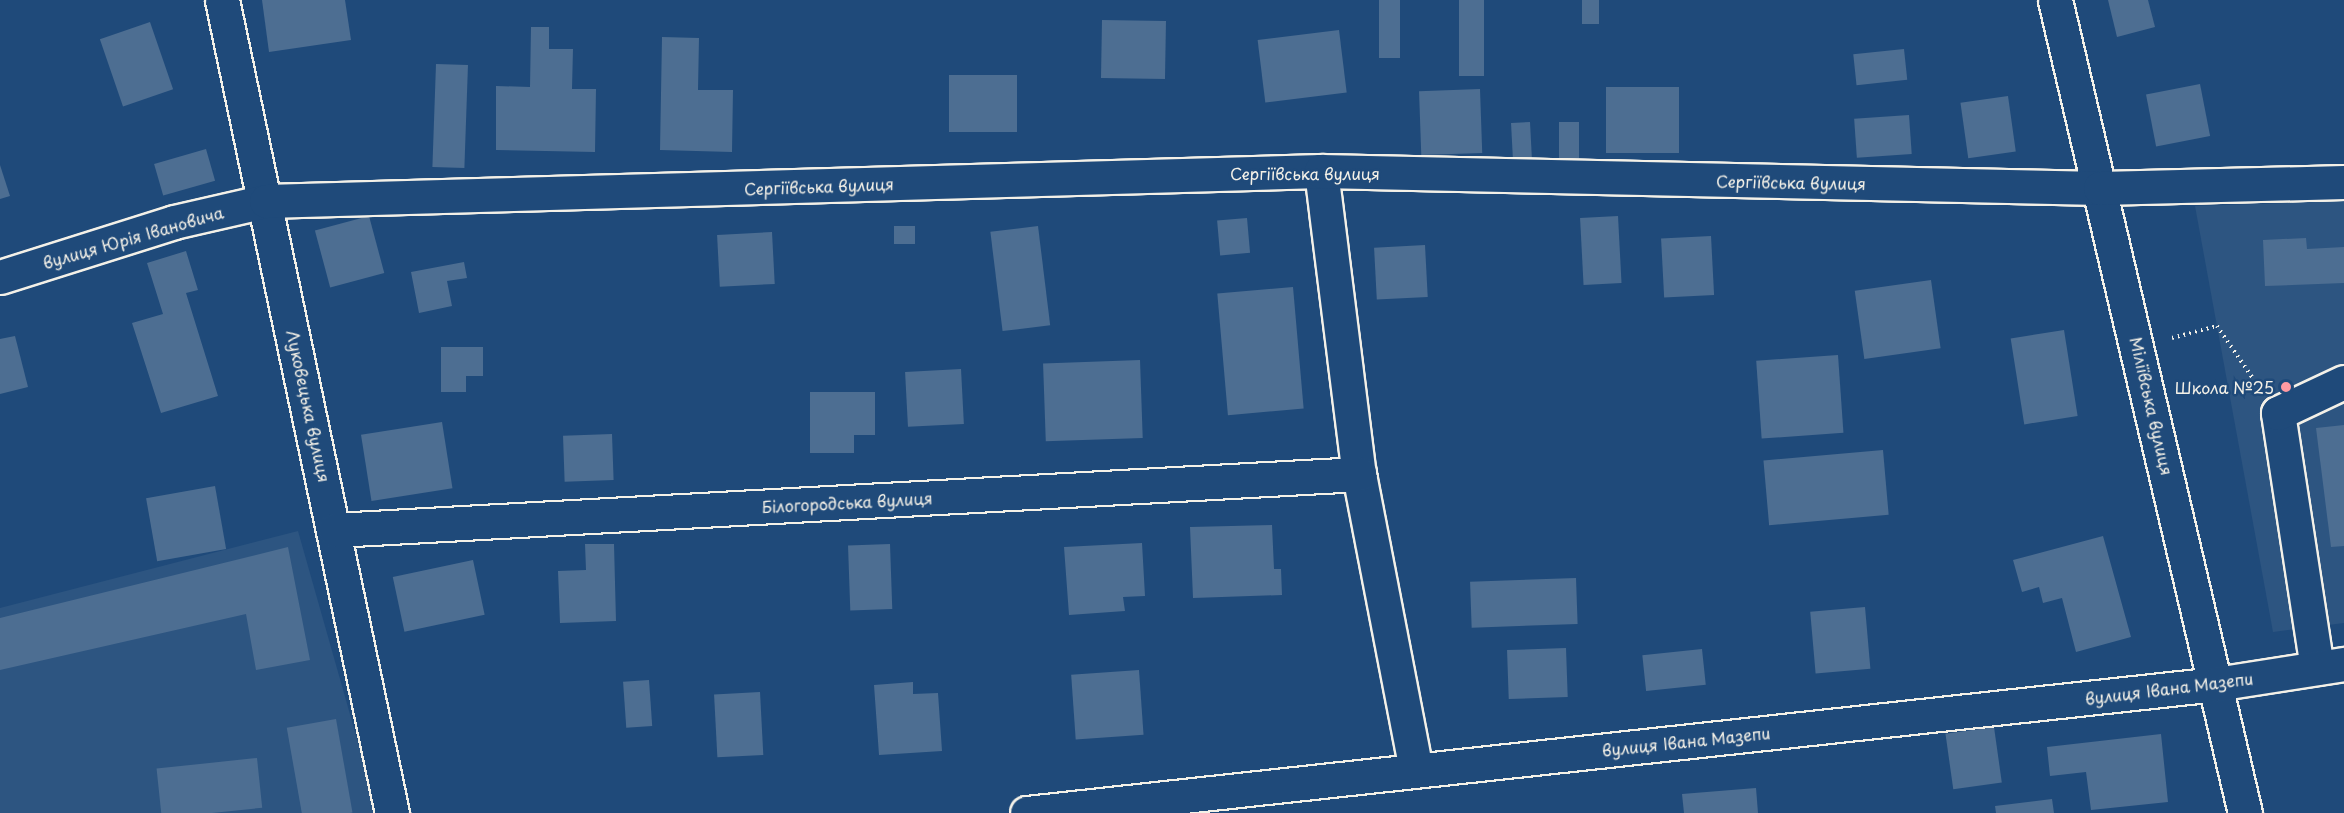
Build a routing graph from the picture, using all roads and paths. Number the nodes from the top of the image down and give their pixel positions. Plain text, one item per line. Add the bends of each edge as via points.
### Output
1 (222, 0) edge
2 (2055, 0) edge
3 (1321, 171) junction
4 (2344, 182) edge
5 (2100, 188) junction
6 (266, 201) junction
7 (0, 277) edge
8 (2138, 347) junction
9 (2344, 382) edge
10 (2278, 413) junction
11 (1359, 474) junction
12 (334, 530) junction
13 (2331, 666) edge
14 (2216, 684) junction
15 (1416, 771) junction
16 (392, 813) edge
17 (1027, 813) edge
18 (2245, 813) edge

1 - 6 street, Луковецька вулиця
2 - 5 street, Міліївська вулиця
3 - 5 street, Сергіївська вулиця
3 - 6 street, Сергіївська вулиця
3 - 11 street
4 - 5 street, Сергіївська вулиця
5 - 8 street, Міліївська вулиця
6 - 7 street, вулиця Юрія Івановича via 174,222
6 - 12 street, Луковецька вулиця
8 - 10 path via 2217,326
8 - 14 street, Міліївська вулиця
9 - 10 street
10 - 13 street
11 - 12 street, Білогородська вулиця
11 - 15 street
12 - 16 street, Луковецька вулиця
13 - 14 street, вулиця Івана Мазепи
14 - 15 street, вулиця Івана Мазепи
14 - 18 street, Міліївська вулиця
15 - 17 street, вулиця Івана Мазепи

